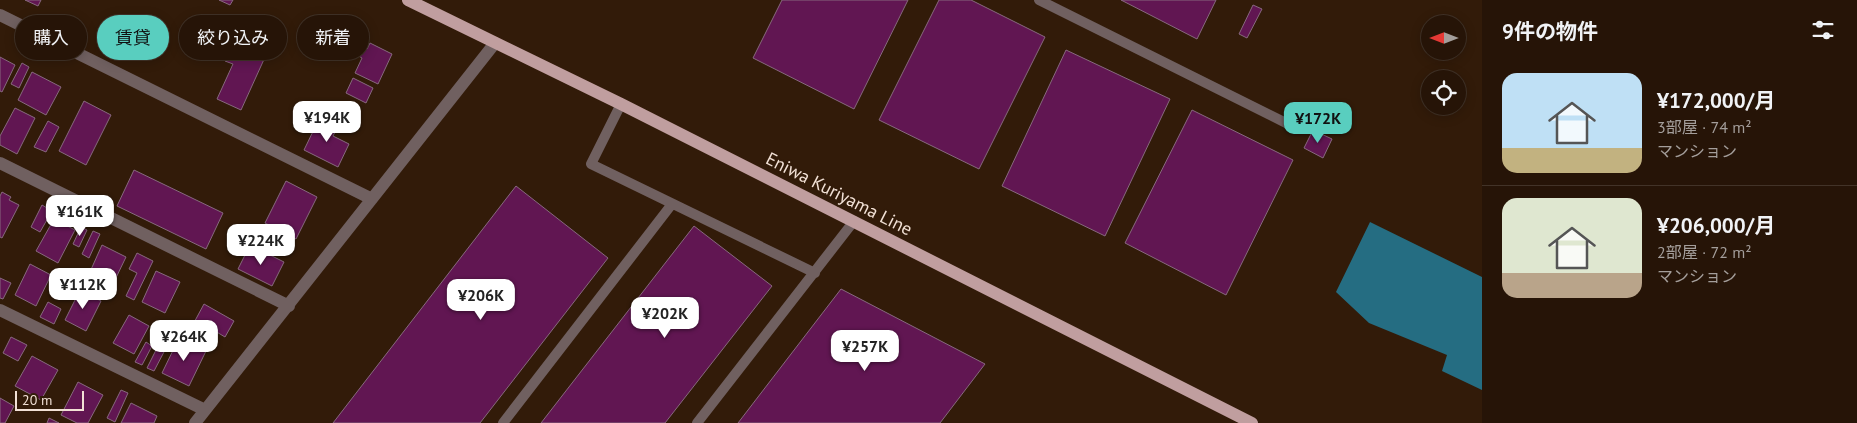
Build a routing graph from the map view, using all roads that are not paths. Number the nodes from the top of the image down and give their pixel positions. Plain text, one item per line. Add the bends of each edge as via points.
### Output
1 (408, 0) edge
2 (1039, 0) edge
3 (0, 15) edge
4 (495, 43) junction
5 (620, 104) junction
6 (1286, 123) dead end
7 (0, 164) edge
8 (372, 199) junction
9 (672, 204) junction
10 (854, 221) junction
11 (815, 273) junction
12 (289, 306) junction
13 (0, 310) edge
14 (205, 410) junction
15 (195, 423) edge
16 (503, 423) edge
17 (697, 423) edge
18 (1252, 423) edge

1 - 4 main road, Eniwa Kuriyama Line
2 - 6 lane
3 - 8 street
4 - 5 main road, Eniwa Kuriyama Line
4 - 8 street
5 - 9 lane via 591,164
5 - 10 main road, Eniwa Kuriyama Line
7 - 12 street
8 - 12 street
9 - 11 lane
9 - 16 lane
10 - 11 lane
10 - 18 main road, Eniwa Kuriyama Line
11 - 17 lane
12 - 14 street
13 - 14 street
14 - 15 street

